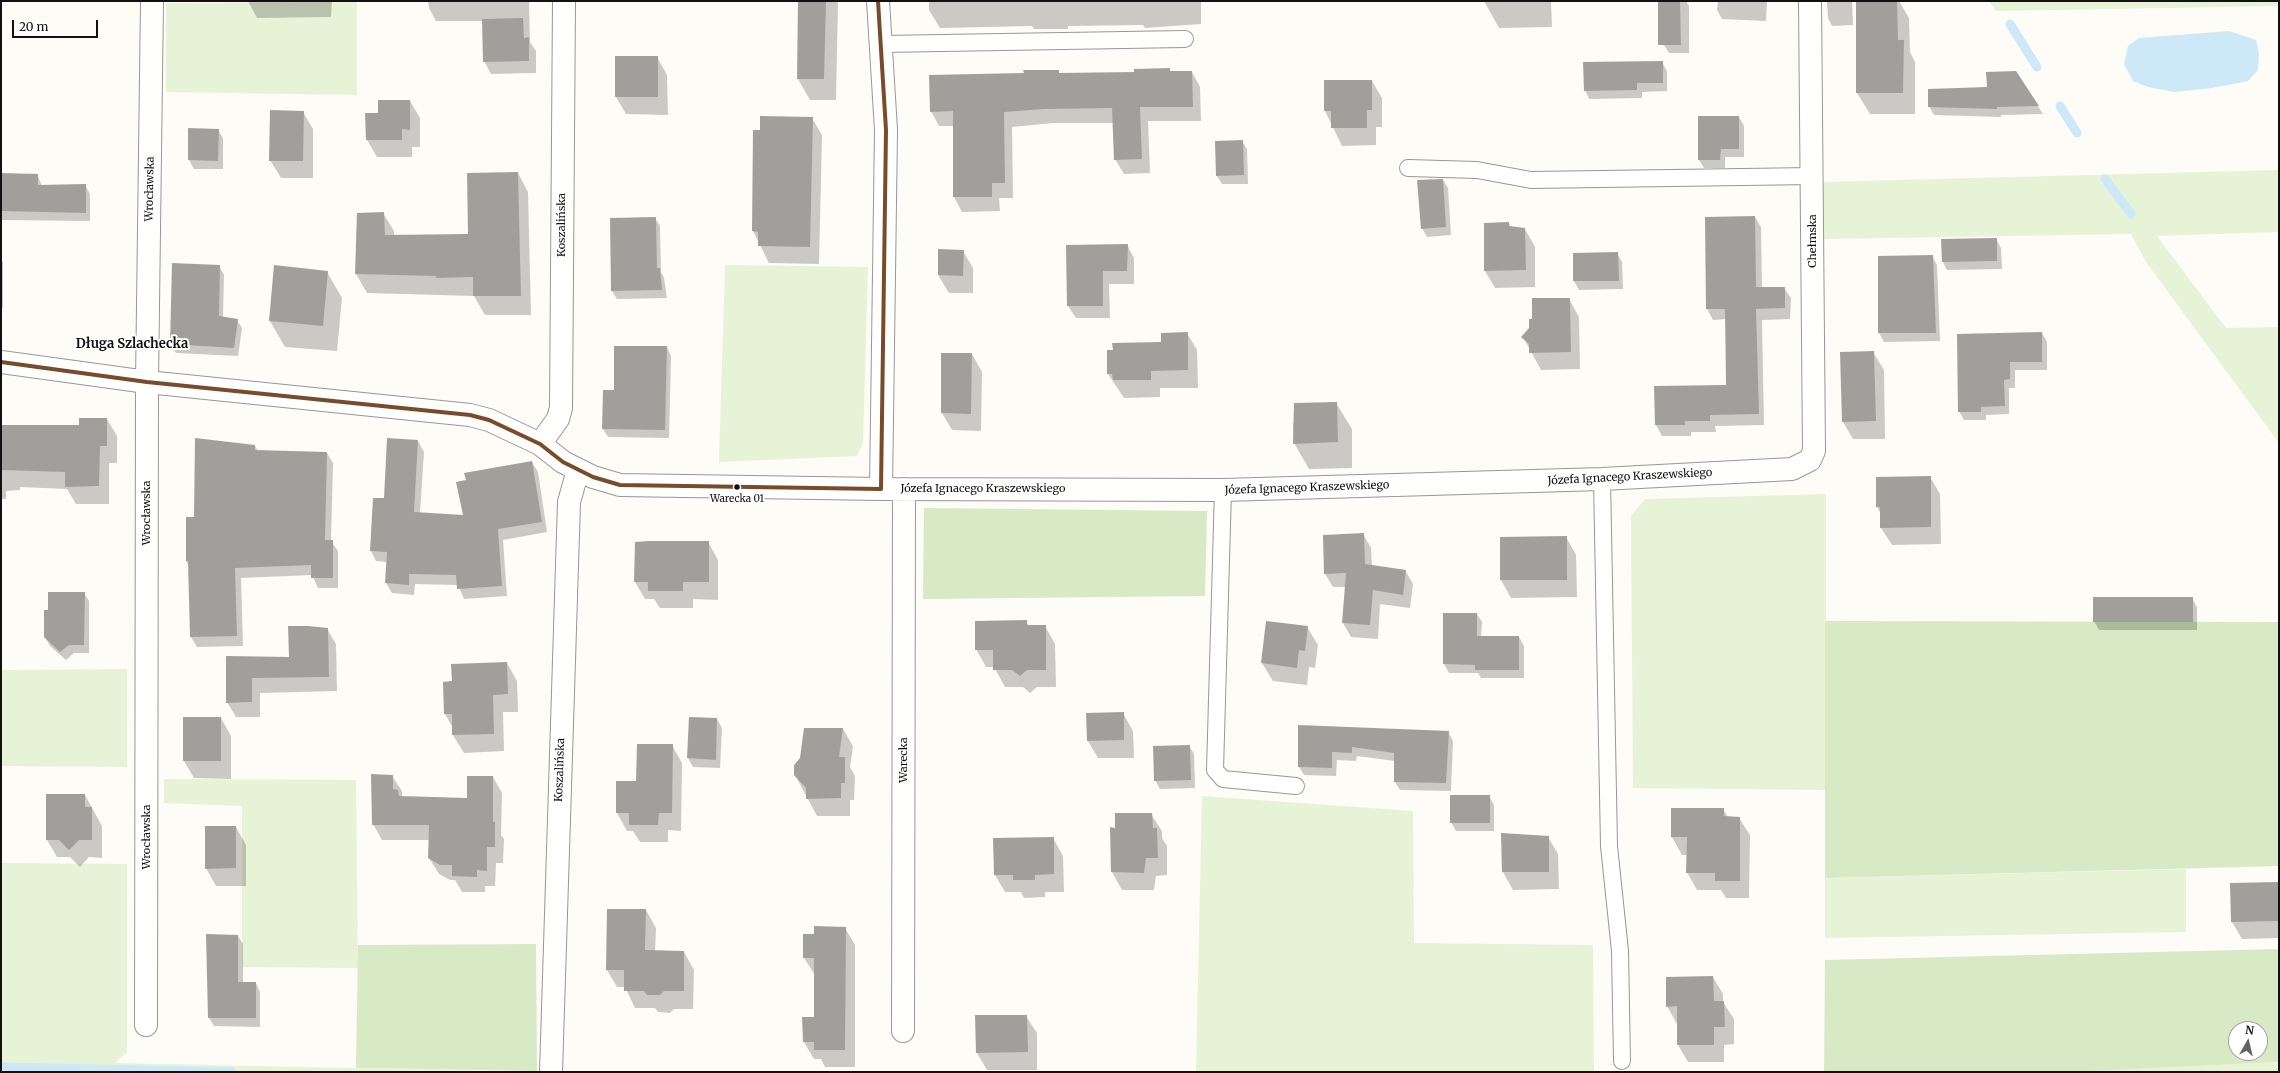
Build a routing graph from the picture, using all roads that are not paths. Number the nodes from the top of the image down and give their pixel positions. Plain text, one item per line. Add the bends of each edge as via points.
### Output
1 (152, 1) edge
2 (564, 1) edge
3 (878, 1) edge
4 (1810, 1) edge
5 (1185, 39) dead end
6 (881, 44) junction
7 (1408, 168) dead end
8 (1813, 176) junction
9 (1, 362) edge
10 (147, 382) junction
11 (540, 444) junction
12 (1792, 469) joint
13 (578, 470) junction
14 (1602, 479) junction
15 (904, 489) junction
16 (881, 490) junction
17 (1223, 490) junction
18 (1296, 786) dead end
19 (146, 1025) dead end
20 (903, 1031) dead end
21 (1622, 1061) dead end
22 (550, 1072) edge

1 - 10 street, Wrocławska
2 - 11 street, Koszalińska via 561,408 558,419
3 - 6 street
4 - 8 street, Chełmska
5 - 6 lane
6 - 16 street via 886,130
7 - 8 lane via 1477,170 1531,180
8 - 12 street, Chełmska via 1814,451 1810,460
9 - 10 street, Józefa Ignacego Kraszewskiego
10 - 11 street, Józefa Ignacego Kraszewskiego via 470,415 489,420
10 - 19 street, Wrocławska
11 - 13 street, Józefa Ignacego Kraszewskiego
12 - 14 street, Józefa Ignacego Kraszewskiego
13 - 16 street, Józefa Ignacego Kraszewskiego via 620,485
13 - 22 street, Koszalińska via 569,502
14 - 17 street, Józefa Ignacego Kraszewskiego
14 - 21 lane via 1609,846 1620,951
15 - 16 street, Józefa Ignacego Kraszewskiego
15 - 17 street, Józefa Ignacego Kraszewskiego
15 - 20 street, Warecka
17 - 18 lane via 1215,770 1223,779

